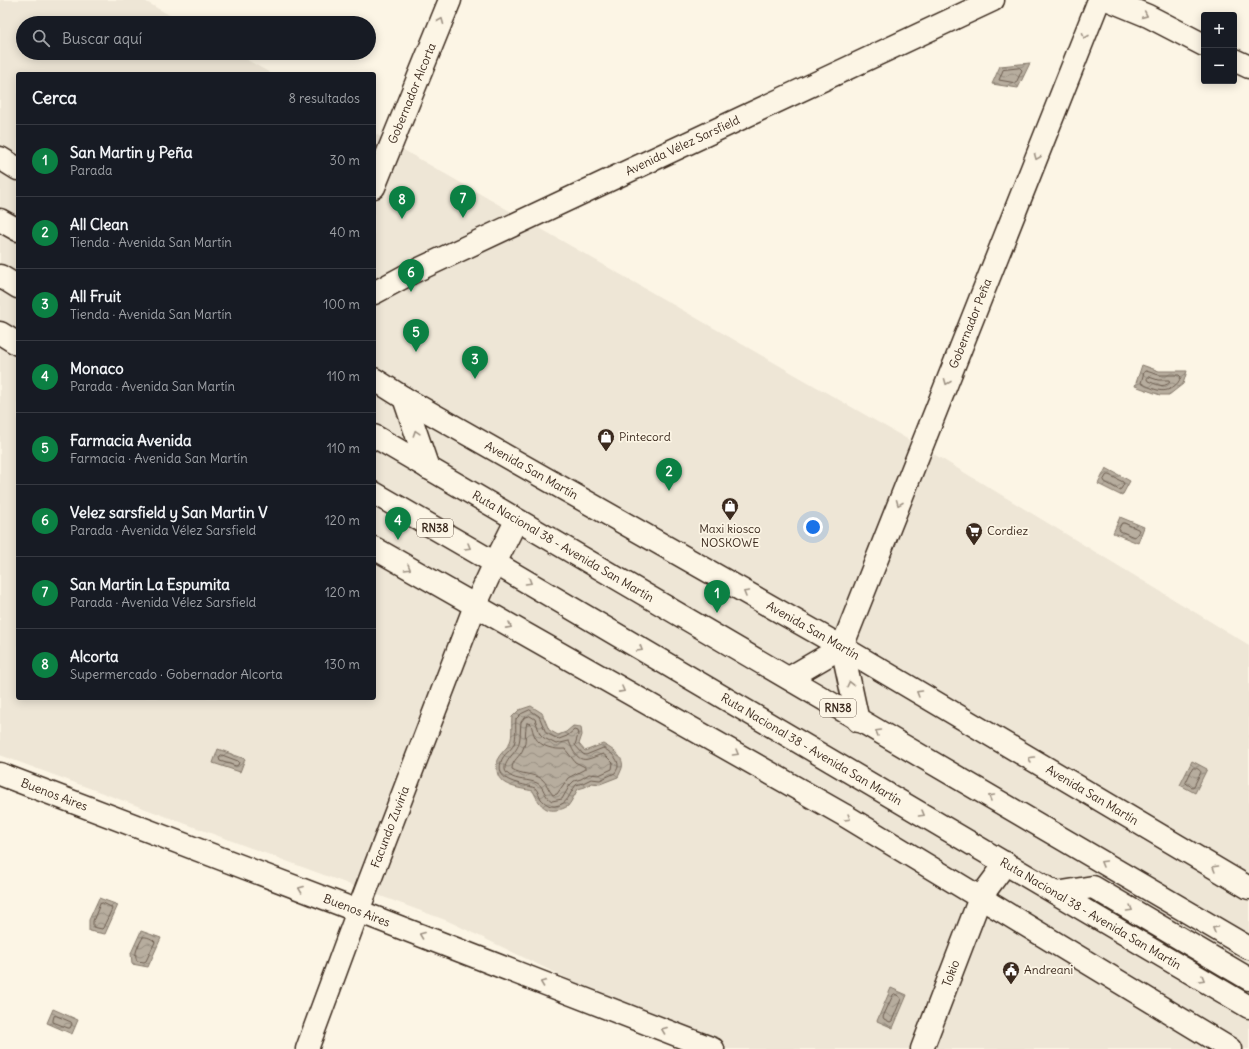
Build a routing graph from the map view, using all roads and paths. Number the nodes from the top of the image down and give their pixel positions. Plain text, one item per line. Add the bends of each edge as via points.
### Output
1 (450, 0) edge
2 (993, 0) edge
3 (1099, 0) edge
4 (1109, 0) edge
5 (1201, 43) edge
6 (1237, 61) edge
7 (1249, 67) edge
8 (0, 158) edge
9 (16, 168) edge
10 (376, 182) edge
11 (0, 220) edge
12 (16, 229) edge
13 (411, 273) junction
14 (0, 276) edge
15 (376, 280) edge
16 (16, 286) edge
17 (376, 292) edge
18 (0, 333) edge
19 (16, 343) edge
20 (376, 379) edge
21 (404, 398) junction
22 (376, 437) edge
23 (428, 468) junction
24 (376, 494) edge
25 (516, 520) junction
26 (376, 549) edge
27 (495, 562) junction
28 (475, 606) junction
29 (842, 647) junction
30 (789, 678) junction
31 (858, 721) junction
32 (0, 774) edge
33 (1006, 863) junction
34 (1249, 888) edge
35 (1056, 893) junction
36 (980, 898) junction
37 (358, 910) junction
38 (1249, 948) edge
39 (1249, 979) edge
40 (1249, 1007) edge
41 (307, 1049) edge
42 (713, 1049) edge
43 (922, 1049) edge
44 (1230, 1049) edge

10 -> 1 main road, Gobernador Alcorta
2 - 13 main road, Avenida Vélez Sarsfield
3 -> 29 main road, Gobernador Peña
4 -> 5 main road via 1148,16
6 - 7 main road
8 - 9 main road
11 - 12 main road
13 - 15 main road
13 - 17 main road, Avenida Vélez Sarsfield
14 - 16 main road
18 - 19 main road
20 - 21 main road, Avenida San Martín
23 -> 21 main road
29 -> 21 main road, Avenida San Martín
22 - 23 main road, Ruta Nacional 38 - Avenida San Martín / RN38
23 - 25 main road, Ruta Nacional 38 - Avenida San Martín / RN38
24 -> 27 main road, Ruta Nacional 38 - Avenida San Martín / RN38
25 - 27 main road, Facundo Zuviría
25 - 30 main road, Ruta Nacional 38 - Avenida San Martín / RN38
26 -> 28 main road
27 - 28 main road, Facundo Zuviría
27 -> 33 main road, Ruta Nacional 38 - Avenida San Martín / RN38
28 -> 36 main road via 837,811
28 - 37 main road, Facundo Zuviría
29 - 30 main road
31 -> 29 main road
34 -> 29 main road, Avenida San Martín
30 - 31 main road, Ruta Nacional 38 - Avenida San Martín / RN38
38 -> 31 main road, Ruta Nacional 38 - Avenida San Martín / RN38
37 -> 32 main road, Buenos Aires
33 - 35 main road, Ruta Nacional 38 - Avenida San Martín / RN38
33 - 36 main road, Tokio
35 -> 39 main road via 1093,887
35 -> 40 main road, Ruta Nacional 38 - Avenida San Martín / RN38
36 - 43 main road, Tokio
36 - 44 main road
37 - 41 main road, Facundo Zuviría
42 -> 37 main road, Buenos Aires

